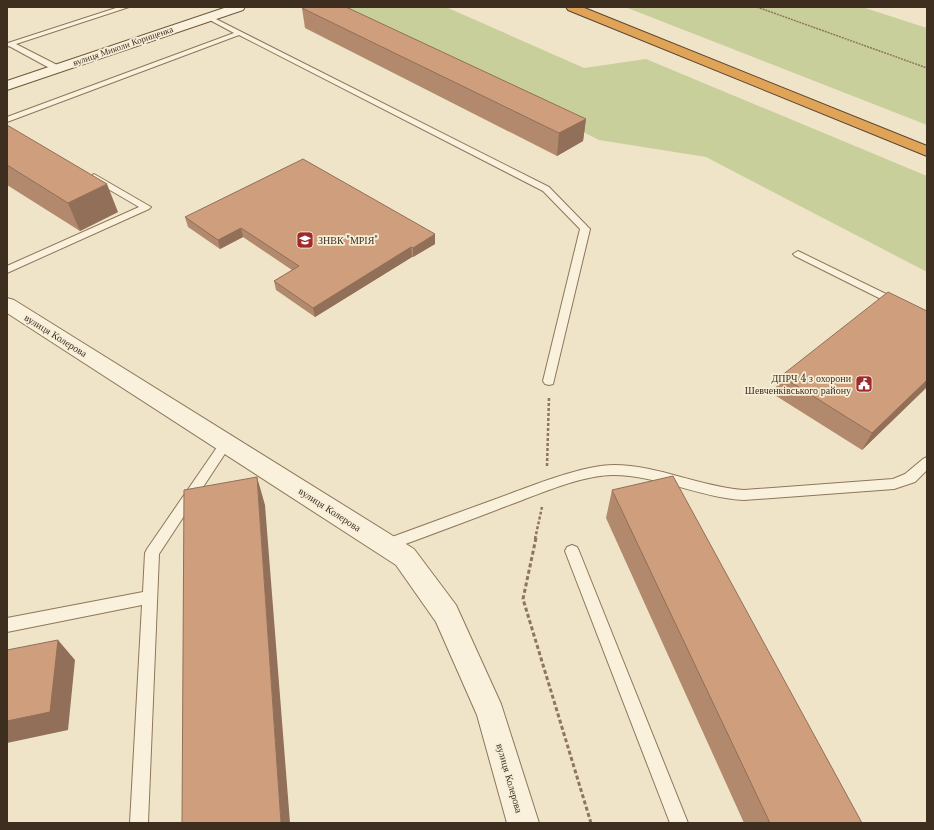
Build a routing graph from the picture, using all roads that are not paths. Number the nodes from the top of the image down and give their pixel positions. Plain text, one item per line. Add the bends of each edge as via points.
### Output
1 (126, 7) edge
2 (239, 7) edge
3 (572, 7) edge
4 (208, 17) junction
5 (239, 33) junction
6 (9, 44) edge
7 (58, 68) junction
8 (7, 86) edge
9 (7, 120) edge
10 (927, 151) edge
11 (85, 171) edge
12 (798, 254) dead end
13 (7, 270) edge
14 (7, 304) edge
15 (927, 318) edge
16 (549, 381) road end
17 (226, 443) junction
18 (927, 462) edge
19 (386, 545) junction
20 (572, 551) dead end
21 (150, 596) junction
22 (7, 625) edge
23 (139, 823) edge
24 (523, 823) edge
25 (679, 823) edge

1 - 6 lane
2 - 4 street, вулиця Миколи Корищенка
3 - 10 highway
4 - 5 lane
4 - 7 street, вулиця Миколи Корищенка
5 - 9 lane
5 - 16 lane via 546,189 585,229
6 - 7 lane
7 - 8 street, вулиця Миколи Корищенка
11 - 13 lane via 146,207
12 - 15 lane
14 - 17 street, вулиця Колерова
17 - 19 street, вулиця Колерова
17 - 21 lane via 152,553
18 - 19 lane via 910,478 894,484 744,495 726,494 634,471 612,470 592,473 546,486
19 - 24 street, вулиця Колерова via 405,557 446,614 491,714
20 - 25 lane
21 - 22 lane
21 - 23 lane

